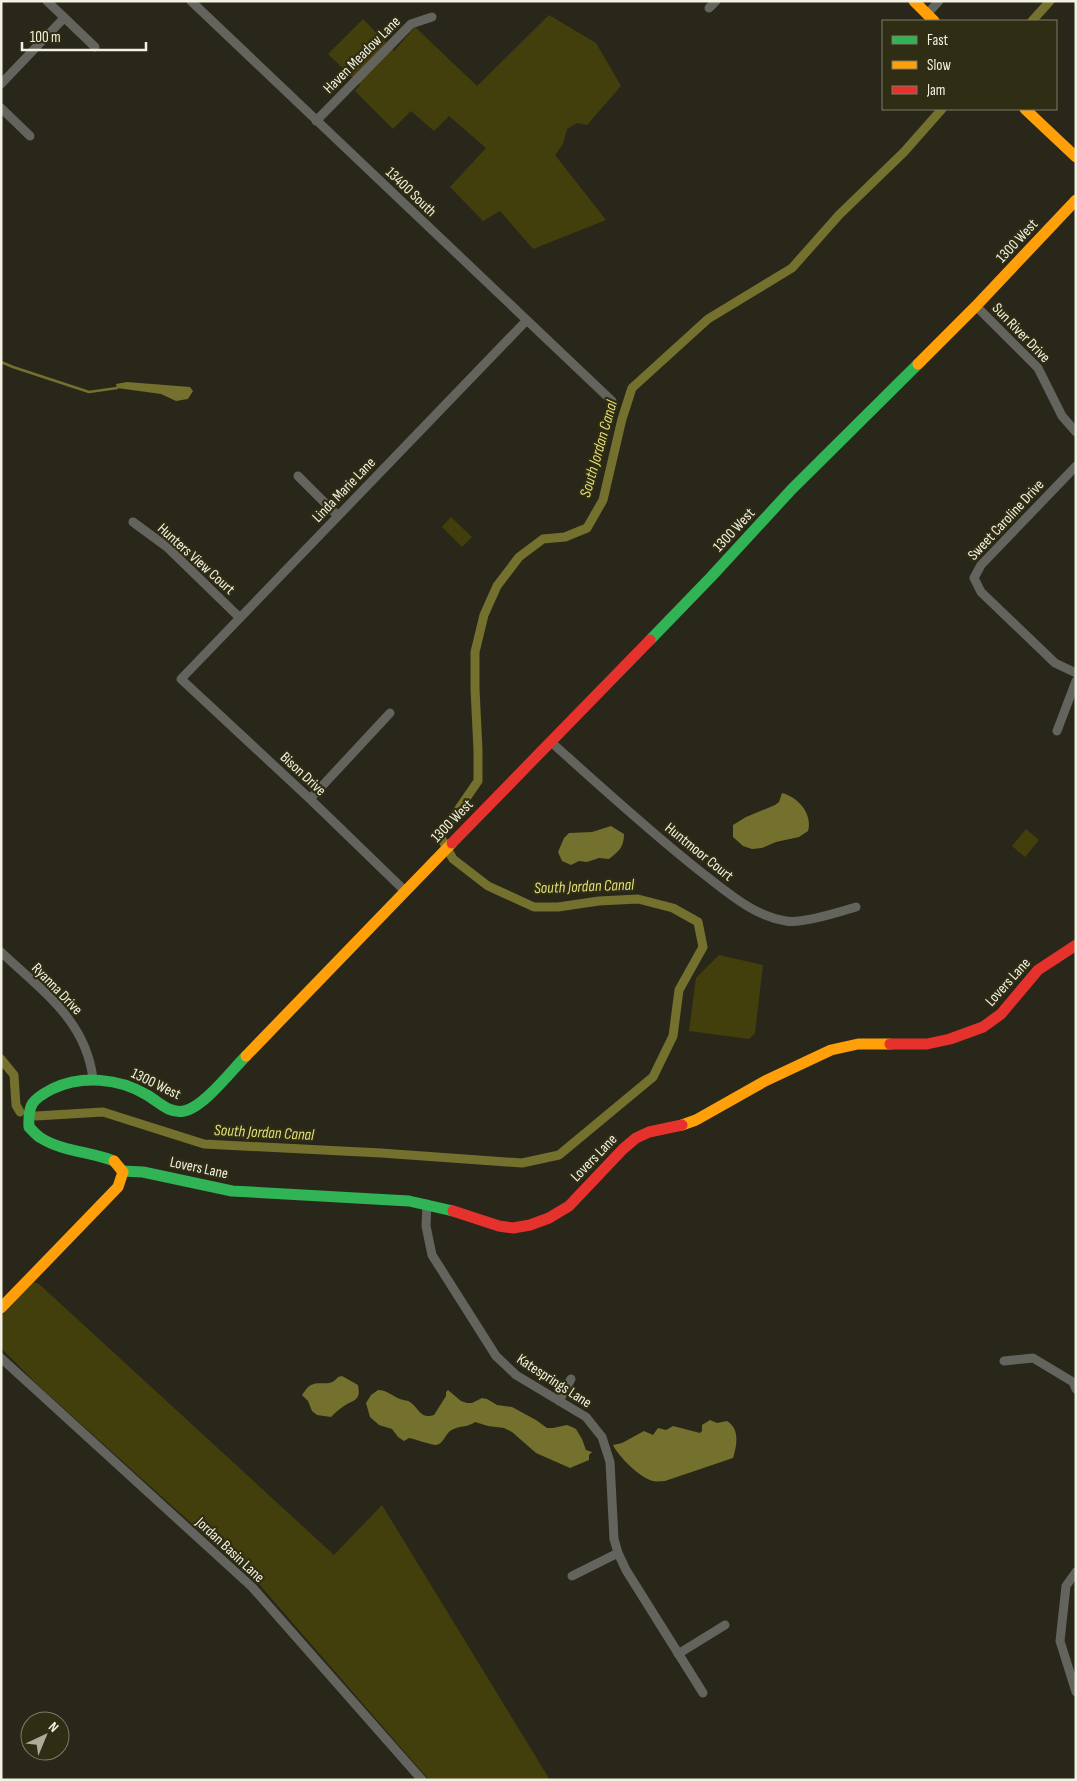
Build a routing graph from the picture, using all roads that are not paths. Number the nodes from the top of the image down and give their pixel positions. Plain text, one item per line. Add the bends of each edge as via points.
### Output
1 (47, 1) edge
2 (191, 1) edge
3 (914, 1) edge
4 (940, 1) edge
5 (432, 17) dead end
6 (64, 18) junction
7 (931, 18) edge
8 (94, 47) dead end
9 (1, 84) edge
10 (1, 108) edge
11 (1026, 110) edge
12 (316, 121) junction
13 (30, 136) dead end
14 (1076, 157) edge
15 (1076, 200) edge
16 (976, 306) junction
17 (526, 321) junction
18 (612, 402) dead end
19 (1076, 432) edge
20 (1076, 466) edge
21 (298, 476) dead end
22 (338, 516) junction
23 (133, 522) dead end
24 (240, 618) junction
25 (1076, 673) edge
26 (181, 679) joint
27 (1076, 681) edge
28 (390, 713) dead end
29 (1058, 731) dead end
30 (551, 742) junction
31 (310, 799) junction
32 (405, 891) junction
33 (856, 907) dead end
34 (1076, 945) edge
35 (1, 952) edge
36 (93, 1079) junction
37 (122, 1171) junction
38 (427, 1204) junction
39 (1, 1308) edge
40 (1, 1358) edge
41 (1004, 1361) dead end
42 (571, 1379) dead end
43 (1076, 1389) edge
44 (559, 1400) junction
45 (618, 1552) junction
46 (1076, 1572) edge
47 (572, 1576) dead end
48 (725, 1625) dead end
49 (678, 1654) junction
50 (1076, 1692) edge
51 (703, 1693) dead end
52 (422, 1780) edge

1 - 6 street
2 - 12 street, 13400 South
3 - 7 street
4 - 7 street
5 - 12 street, Haven Meadow Lane via 411,24
6 - 8 street
6 - 9 street
10 - 13 street
11 - 14 street
12 - 17 street, 13400 South
15 - 16 street, 1300 West
16 - 19 street, Sun River Drive via 1038,368 1062,416
16 - 30 street, 1300 West via 792,489
17 - 18 street, 13400 South
17 - 22 street, Linda Marie Lane
20 - 25 street, Sweet Caroline Drive via 981,564 974,578 980,592 1055,663
21 - 22 street
22 - 24 street, Linda Marie Lane
23 - 24 street, Hunters View Court via 167,548
24 - 26 street, Linda Marie Lane
26 - 31 street, Bison Drive
27 - 29 street
28 - 31 street
30 - 32 street, 1300 West
30 - 33 street, Huntmoor Court via 682,857 753,910 792,922
31 - 32 street, Bison Drive
32 - 36 street, 1300 West via 195,1107 185,1112 173,1111 130,1086 112,1080
34 - 38 street, Lovers Lane via 1038,970 1001,1014 983,1027 927,1044 858,1044 831,1050 765,1081 696,1120 636,1138 569,1206 538,1223 506,1227
35 - 36 street, Ryanna Drive via 71,1022 87,1052
36 - 37 street, 1300 West via 73,1082 44,1093 30,1107 29,1124 42,1140 109,1157
37 - 38 street, Lovers Lane via 143,1172 232,1191
37 - 39 street via 118,1187
38 - 44 street, Katesprings Lane via 426,1226 432,1255 491,1349 516,1375
40 - 52 street, Jordan Basin Lane via 252,1587
41 - 43 street via 1033,1358 1073,1382
42 - 44 street
44 - 45 street, Katesprings Lane via 592,1423 605,1445 610,1462 613,1531
45 - 47 street
45 - 49 street, Katesprings Lane
46 - 50 street via 1066,1586 1060,1641
48 - 49 street
49 - 51 street, Katesprings Lane

